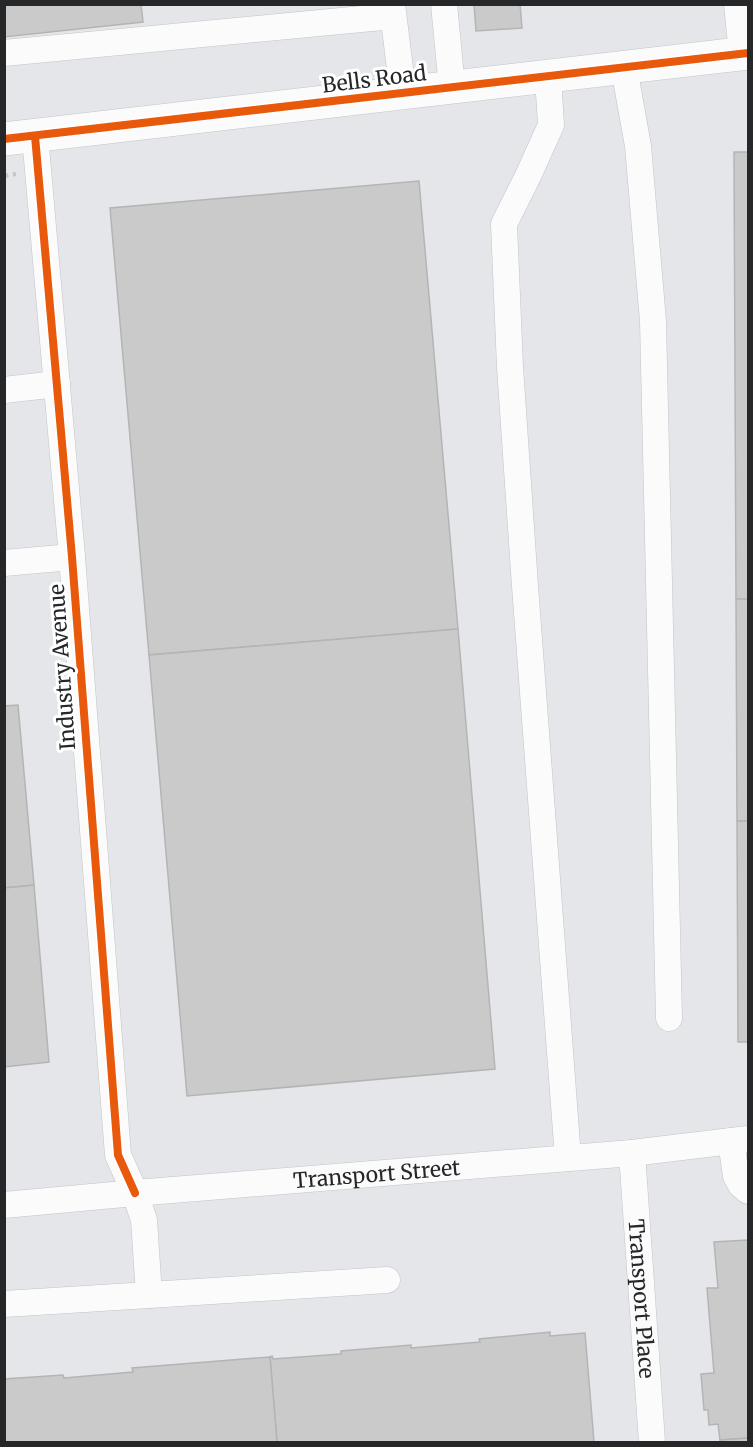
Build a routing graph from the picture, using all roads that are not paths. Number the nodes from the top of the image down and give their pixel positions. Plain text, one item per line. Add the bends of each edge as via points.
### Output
1 (444, 4) edge
2 (737, 4) edge
3 (392, 10) edge
4 (4, 53) edge
5 (745, 54) edge
6 (624, 68) junction
7 (548, 77) junction
8 (452, 88) junction
9 (403, 93) junction
10 (20, 137) edge
11 (57, 384) junction
12 (4, 390) edge
13 (72, 557) junction
14 (4, 563) edge
15 (669, 1018) dead end
16 (740, 1140) edge
17 (632, 1153) junction
18 (568, 1158) junction
19 (748, 1191) edge
20 (135, 1193) junction
21 (4, 1205) edge
22 (387, 1280) dead end
23 (149, 1295) junction
24 (4, 1304) edge
25 (652, 1443) edge

1 - 8 street
2 - 5 street
3 - 4 street
3 - 9 street
5 - 6 main road, Bells Road
6 - 7 main road, Bells Road
6 - 15 street via 638,146 653,321
7 - 8 main road, Bells Road
7 - 18 street via 550,125 504,224 525,586
8 - 9 main road, Bells Road
9 - 10 main road, Bells Road
10 - 11 street, Industry Avenue
11 - 12 street
11 - 13 street, Industry Avenue
13 - 14 street
13 - 20 street, Industry Avenue via 118,1155
16 - 17 street, Transport Street
16 - 19 street via 736,1176
17 - 18 street, Transport Street
17 - 25 street, Transport Place
18 - 20 street, Transport Street
20 - 21 street, Transport Street
20 - 23 street, Industry Avenue via 144,1220
22 - 23 street
23 - 24 street

